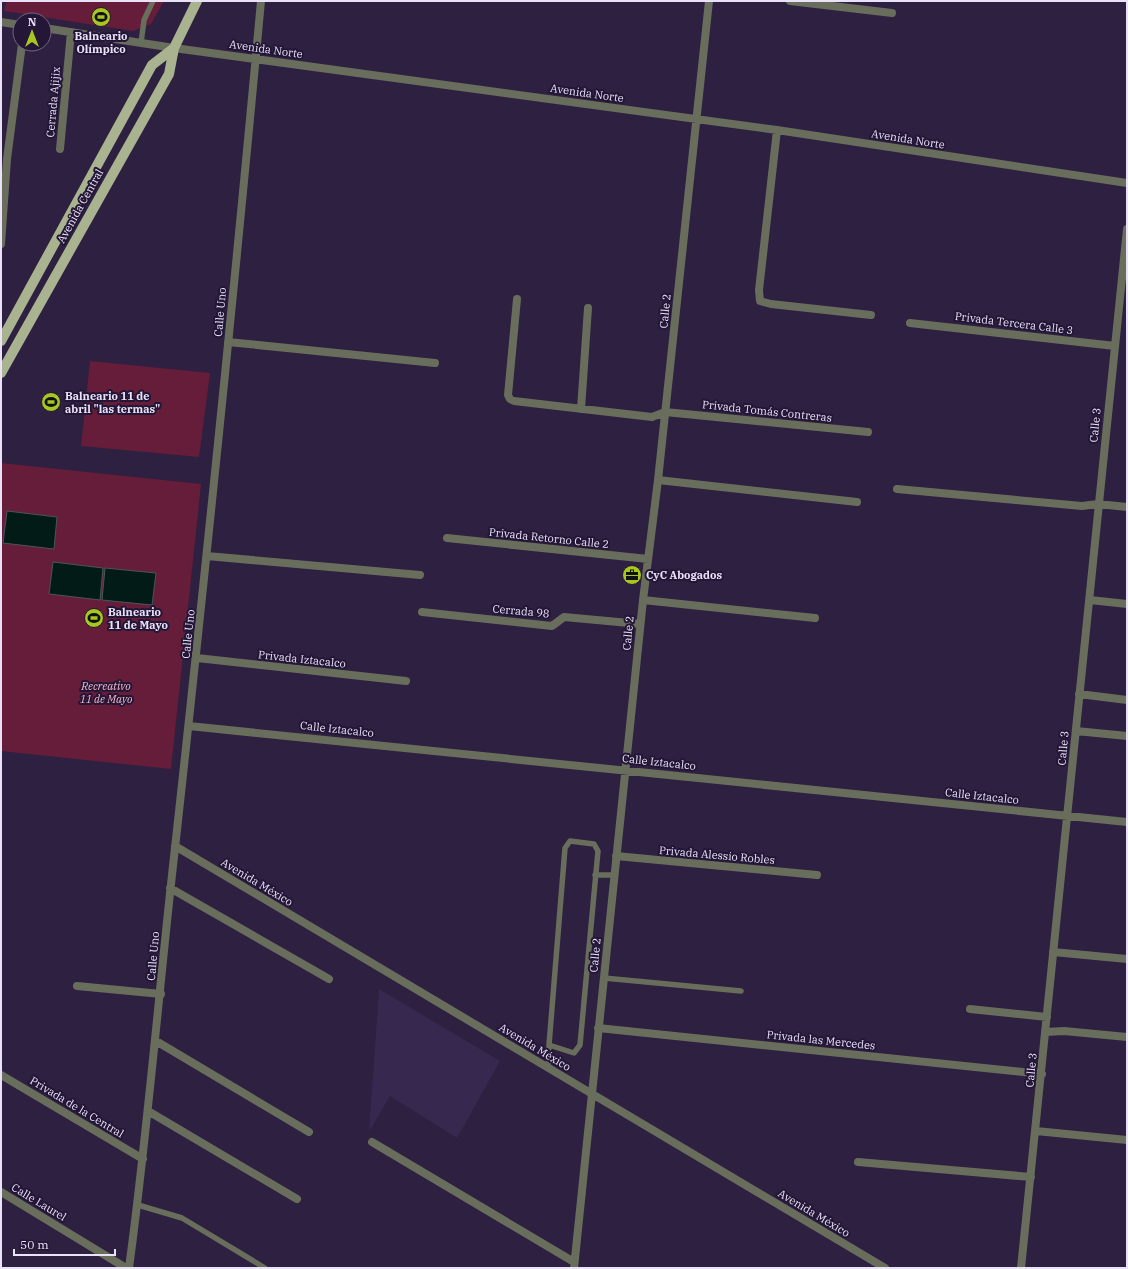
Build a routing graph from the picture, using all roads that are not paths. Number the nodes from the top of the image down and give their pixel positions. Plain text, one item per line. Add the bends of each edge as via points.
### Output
1 (153, 1) edge
2 (197, 1) edge
3 (261, 1) edge
4 (709, 1) edge
5 (790, 1) edge
6 (892, 13) dead end
7 (1, 22) edge
8 (12, 24) edge
9 (52, 29) edge
10 (71, 32) junction
11 (141, 43) junction
12 (174, 48) junction
13 (21, 52) edge
14 (255, 58) junction
15 (697, 120) junction
16 (777, 130) junction
17 (60, 150) dead end
18 (4, 158) edge
19 (1127, 183) edge
20 (1127, 229) edge
21 (1, 244) edge
22 (517, 299) dead end
23 (588, 308) dead end
24 (871, 315) dead end
25 (910, 323) dead end
26 (1, 340) edge
27 (228, 342) junction
28 (1115, 346) junction
29 (435, 363) dead end
30 (1, 373) edge
31 (581, 409) junction
32 (665, 412) junction
33 (868, 432) dead end
34 (658, 480) junction
35 (897, 489) dead end
36 (857, 502) dead end
37 (1098, 504) junction
38 (1127, 507) edge
39 (447, 538) dead end
40 (206, 556) junction
41 (648, 559) junction
42 (420, 575) dead end
43 (642, 600) junction
44 (1090, 600) junction
45 (1127, 604) edge
46 (422, 612) dead end
47 (815, 618) dead end
48 (640, 624) junction
49 (196, 658) junction
50 (406, 681) dead end
51 (1079, 694) junction
52 (1127, 700) edge
53 (189, 726) junction
54 (1076, 730) junction
55 (1127, 736) edge
56 (625, 769) junction
57 (1068, 816) junction
58 (1127, 822) edge
59 (175, 846) junction
60 (616, 856) junction
61 (595, 875) junction
62 (614, 875) junction
63 (817, 875) dead end
64 (170, 888) junction
65 (1053, 952) junction
66 (1127, 959) edge
67 (604, 978) junction
68 (329, 979) dead end
69 (77, 986) dead end
70 (741, 991) dead end
71 (161, 994) junction
72 (970, 1009) dead end
73 (1048, 1016) junction
74 (598, 1028) junction
75 (1046, 1032) junction
76 (1127, 1038) edge
77 (156, 1041) junction
78 (549, 1046) junction
79 (548, 1068) junction
80 (1042, 1074) junction
81 (1, 1075) edge
82 (592, 1093) junction
83 (148, 1111) junction
84 (1036, 1131) junction
85 (309, 1132) dead end
86 (1127, 1140) edge
87 (372, 1142) dead end
88 (143, 1159) junction
89 (858, 1162) dead end
90 (1031, 1177) junction
91 (1, 1192) edge
92 (297, 1199) dead end
93 (138, 1206) junction
94 (574, 1265) edge
95 (261, 1267) edge
96 (128, 1268) edge
97 (885, 1268) edge
98 (1022, 1268) edge

1 - 11 lane via 144,20
2 - 12 main road, Avenida Central
3 - 14 street, Calle Uno
4 - 15 street, Calle 2
5 - 6 street
7 - 8 street
9 - 10 street, Avenida Norte
10 - 11 street, Avenida Norte
10 - 17 street, Cerrada Ajijix
11 - 12 street, Avenida Norte
12 - 14 street, Avenida Norte
12 - 26 main road, Avenida Central via 152,64
12 - 30 main road, Avenida Central via 169,74
13 - 18 street
14 - 15 street, Avenida Norte
14 - 27 street, Calle Uno
15 - 16 street, Avenida Norte
15 - 32 street, Calle 2
16 - 19 street, Avenida Norte
16 - 24 street via 759,290 760,301
18 - 21 street
20 - 28 street, Calle 3
22 - 31 street, Privada Tomás Contreras via 508,394 510,399 520,403
23 - 31 street
25 - 28 street, Privada Tercera Calle 3
27 - 29 street
27 - 40 street, Calle Uno
28 - 37 street, Calle 3
31 - 32 street, Privada Tomás Contreras via 652,417
32 - 33 street, Privada Tomás Contreras
32 - 34 street, Calle 2
34 - 36 street
34 - 41 street, Calle 2
35 - 37 street via 1082,506
37 - 38 street
37 - 44 street, Calle 3
39 - 41 street, Privada Retorno Calle 2
40 - 42 street
40 - 49 street, Calle Uno
41 - 43 street, Calle 2
43 - 47 street
43 - 48 street, Calle 2
44 - 45 street
44 - 51 street, Calle 3
46 - 48 street, Cerrada 98 via 552,626 564,617
48 - 56 street, Calle 2
49 - 50 street, Privada Iztacalco
49 - 53 street, Calle Uno
51 - 52 street
51 - 54 street, Calle 3
53 - 56 street, Calle Iztacalco
53 - 59 street, Calle Uno
54 - 55 street
54 - 57 street, Calle 3
56 - 57 street, Calle Iztacalco
56 - 60 street, Calle 2
57 - 58 street, Calle Iztacalco
57 - 65 street, Calle 3
59 - 64 street, Calle Uno
59 - 79 street, Avenida México
60 - 62 street, Calle 2
60 - 63 street, Privada Alessio Robles
61 - 62 lane
61 - 78 lane via 580,1046 574,1053
61 - 78 lane via 598,851 594,844 574,841 566,844
62 - 67 street, Calle 2
64 - 68 street
64 - 71 street, Calle Uno
65 - 66 street
65 - 73 street, Calle 3
67 - 70 lane
67 - 74 street, Calle 2
69 - 71 street
71 - 77 street, Calle Uno
72 - 73 street
73 - 75 street, Calle 3
74 - 80 street, Privada las Mercedes
74 - 82 street, Calle 2
75 - 76 street via 1064,1031
75 - 80 street, Calle 3
77 - 83 street, Calle Uno
77 - 85 street
78 - 79 lane
79 - 82 street, Avenida México
80 - 84 street, Calle 3
81 - 88 street, Privada de la Central
82 - 94 street, Calle 2
82 - 97 street, Avenida México
83 - 88 street, Calle Uno
83 - 92 street
84 - 86 street
84 - 90 street, Calle 3
87 - 94 street
88 - 93 street, Calle Uno
89 - 90 street
90 - 98 street, Calle 3
91 - 96 street, Calle Laurel
93 - 95 lane via 182,1218
93 - 96 street, Calle Uno

